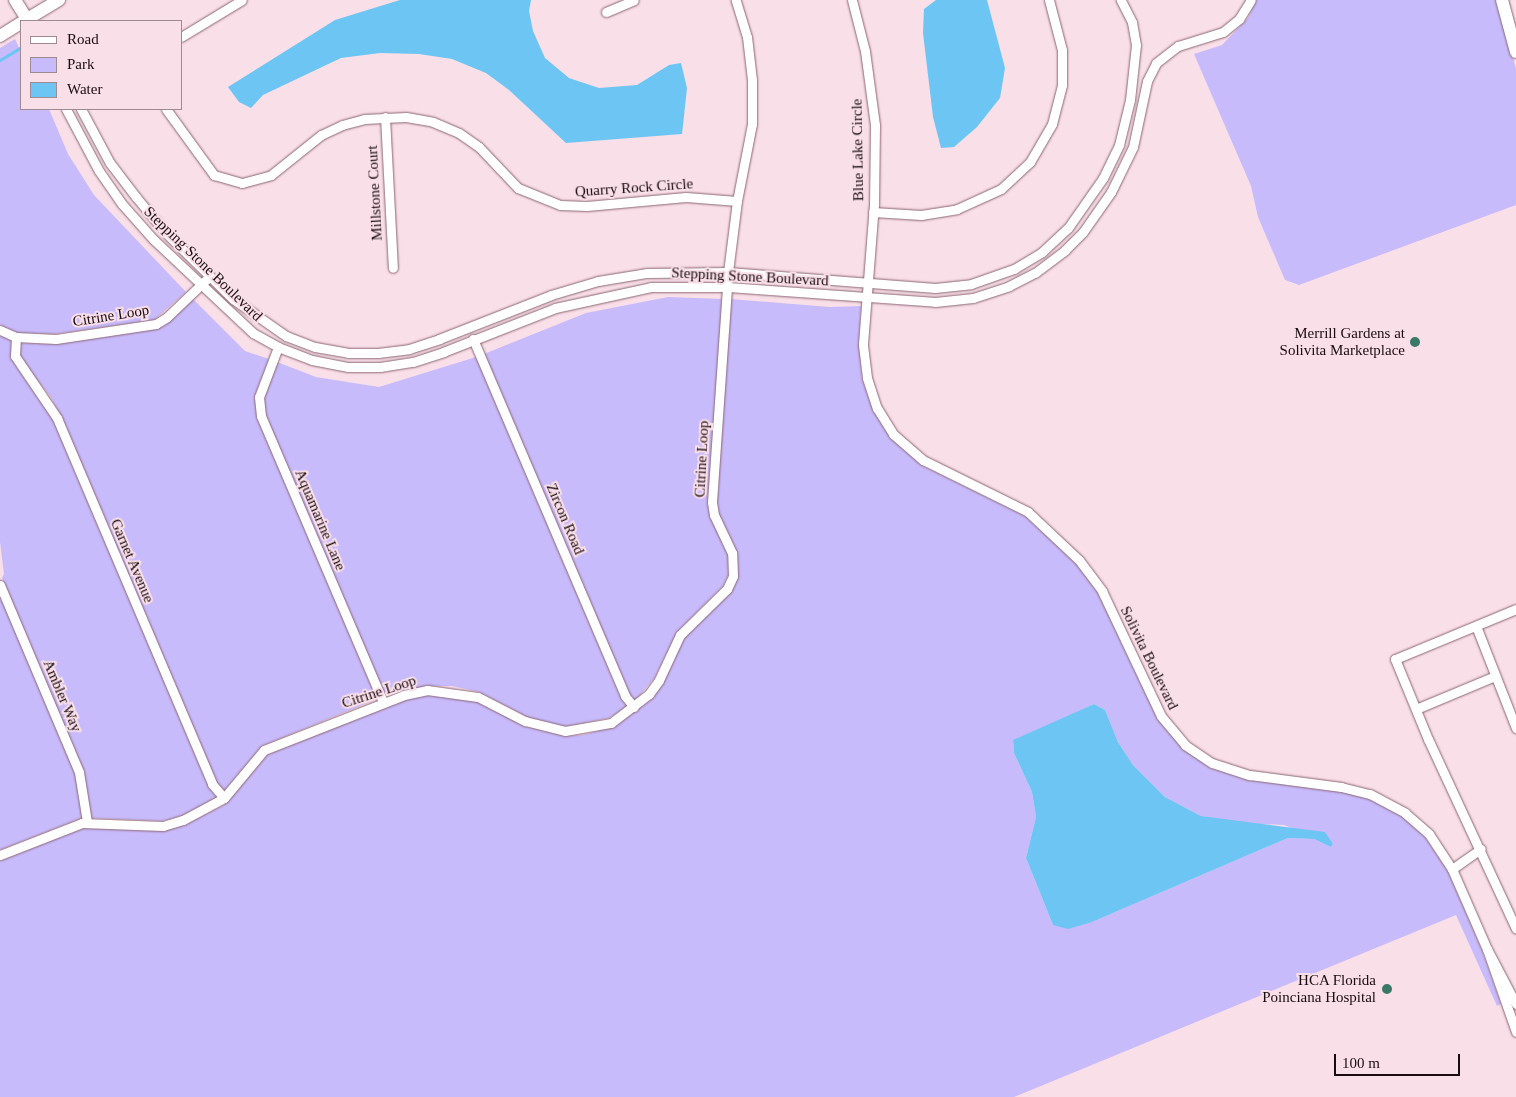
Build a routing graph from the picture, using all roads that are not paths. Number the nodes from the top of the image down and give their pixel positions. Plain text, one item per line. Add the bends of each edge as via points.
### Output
1 (15, 0) edge
2 (59, 0) edge
3 (242, 0) edge
4 (634, 0) edge
5 (736, 0) edge
6 (852, 0) edge
7 (1049, 0) edge
8 (1121, 0) edge
9 (1251, 0) edge
10 (1502, 0) edge
11 (606, 12) dead end
12 (25, 20) edge
13 (28, 20) edge
14 (20, 24) edge
15 (0, 36) edge
16 (182, 36) edge
17 (1516, 52) edge
18 (67, 110) edge
19 (83, 110) edge
20 (167, 110) edge
21 (385, 117) junction
22 (737, 201) junction
23 (873, 212) junction
24 (393, 268) dead end
25 (728, 272) junction
26 (210, 276) junction
27 (868, 283) junction
28 (200, 285) junction
29 (728, 287) junction
30 (866, 297) junction
31 (0, 330) edge
32 (16, 337) junction
33 (473, 339) junction
34 (278, 347) junction
35 (0, 585) edge
36 (1516, 609) edge
37 (1476, 626) junction
38 (1495, 676) junction
39 (383, 702) junction
40 (634, 707) junction
41 (1416, 709) junction
42 (1516, 728) edge
43 (224, 798) junction
44 (87, 822) junction
45 (1481, 849) junction
46 (0, 855) edge
47 (1452, 868) junction
48 (1516, 929) edge
49 (1487, 949) junction
50 (1516, 1004) edge
51 (1516, 1032) edge

1 - 12 main road
2 - 13 main road
3 - 16 street
4 - 11 street
5 - 22 street via 747,37 752,80 752,124
6 - 23 street, Blue Lake Circle via 865,51 874,116
7 - 23 street, Blue Lake Circle via 1062,50 1062,85 1052,124 1030,162 1001,189 957,210 921,215
8 - 27 street, Stepping Stone Boulevard via 1132,22 1136,45 1126,124 1108,170 1068,228 1033,258 983,281 934,288
9 - 30 street, Stepping Stone Boulevard via 1239,19 1223,32 1178,46 1156,64 1147,81 1136,137 1121,175 1083,232 1054,260 1019,282 973,298 936,302
10 - 17 main road
14 - 15 main road
18 - 28 street, Stepping Stone Boulevard via 99,171 122,204
19 - 26 street, Stepping Stone Boulevard via 110,163 136,197
20 - 21 street, Quarry Rock Circle via 214,175 242,183 270,175 321,135 364,119
21 - 22 street, Quarry Rock Circle via 434,122 459,133 479,147 518,188 560,205 587,206 686,197
21 - 24 street, Millstone Court
22 - 25 street
23 - 27 street, Blue Lake Circle
25 - 26 street, Stepping Stone Boulevard via 647,273 598,282 506,311 416,346 378,353 348,353 315,347 286,336 261,321
25 - 27 street, Stepping Stone Boulevard
25 - 29 street
26 - 28 street, Citrine Loop
27 - 30 street, Blue Lake Circle
28 - 32 street, Citrine Loop via 156,324 56,339
28 - 34 street, Stepping Stone Boulevard via 253,333
29 - 30 street, Stepping Stone Boulevard
29 - 33 street, Stepping Stone Boulevard via 679,285 603,295 555,308
29 - 40 street, Citrine Loop via 712,502 714,515 732,552 733,576 727,589 680,635 659,680
30 - 47 street, Solivita Boulevard via 863,346 866,378 877,408 893,434 923,460 1028,512 1079,560 1102,591 1161,716 1185,745 1212,763 1250,775 1370,794 1405,813 1429,834
31 - 32 street, Citrine Loop
32 - 43 street, Garnet Avenue via 16,356 57,418 212,784
33 - 34 street, Stepping Stone Boulevard via 413,362 380,367 330,364
33 - 40 street, Zircon Road via 625,696
34 - 39 street, Aquamarine Lane via 259,397 261,416
35 - 44 street, Ambler Way via 80,772
36 - 37 street
37 - 38 street
37 - 41 street via 1395,659
38 - 41 street
38 - 42 street
39 - 40 street, Citrine Loop via 427,690 453,691 478,697 525,721 564,731 596,728
39 - 43 street, Citrine Loop via 264,750
41 - 45 street
43 - 44 street, Citrine Loop via 204,812 163,826
44 - 46 street, Citrine Loop
45 - 47 street
45 - 48 street
47 - 49 street, Solivita Boulevard
49 - 50 street, Solivita Boulevard
49 - 51 street, Solivita Boulevard

